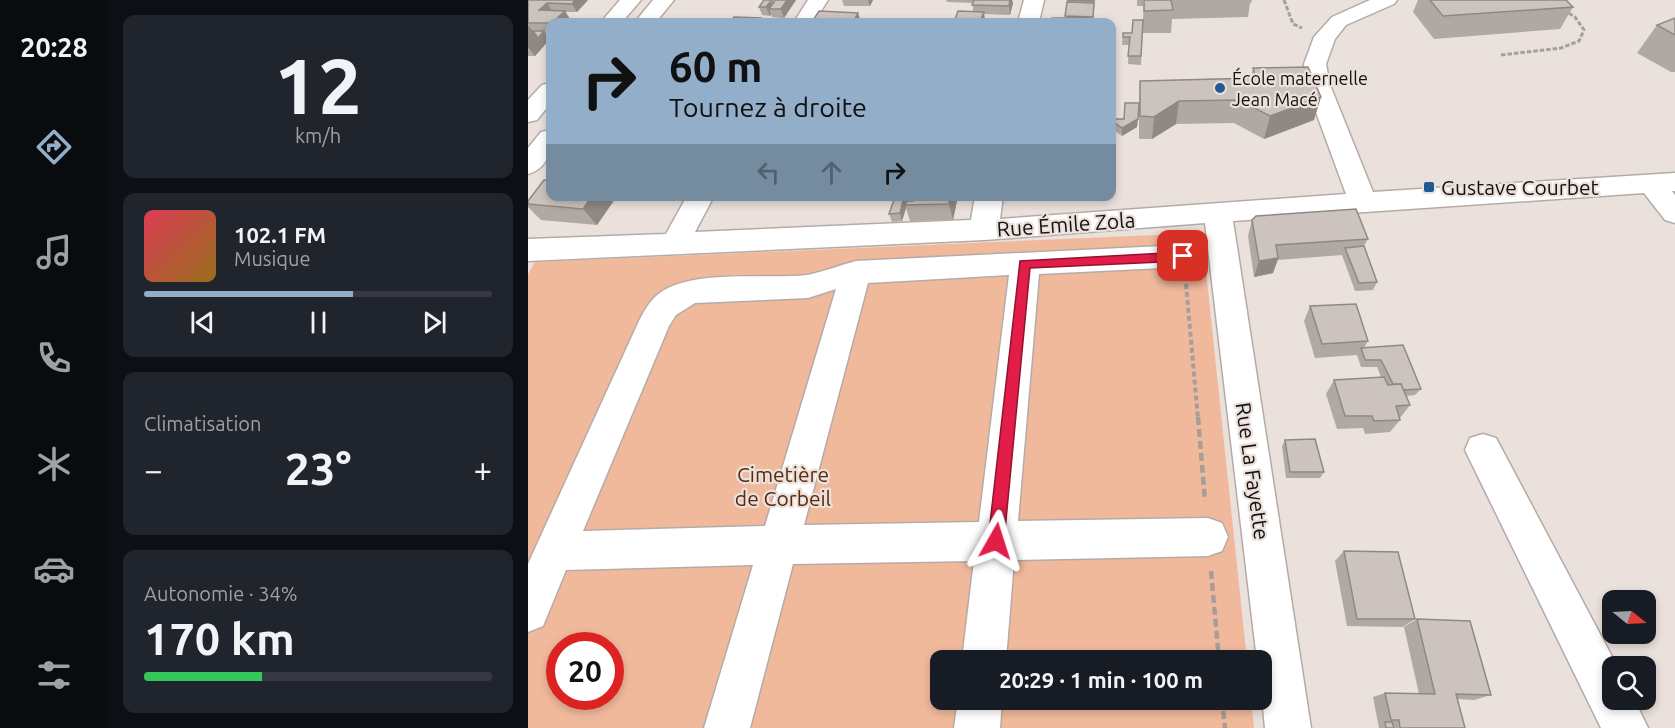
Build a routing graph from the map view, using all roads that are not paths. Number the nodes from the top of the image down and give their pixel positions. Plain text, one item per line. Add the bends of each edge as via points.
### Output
1 (631, 0) edge
2 (664, 0) edge
3 (818, 0) edge
4 (1034, 0) edge
5 (1387, 0) edge
6 (615, 18) edge
7 (648, 18) edge
8 (807, 18) edge
9 (1030, 18) edge
10 (546, 95) edge
11 (528, 115) edge
12 (546, 143) edge
13 (528, 165) edge
14 (1663, 183) edge
15 (698, 201) edge
16 (988, 201) edge
17 (1364, 202) junction
18 (1675, 213) edge
19 (1218, 214) junction
20 (984, 230) junction
21 (675, 243) junction
22 (528, 250) edge
23 (1183, 256) road end
24 (1024, 264) junction
25 (856, 272) junction
26 (1483, 450) dead end
27 (1208, 537) road end
28 (996, 541) junction
29 (778, 544) junction
30 (554, 551) junction
31 (528, 611) edge
32 (985, 650) edge
33 (979, 710) edge
34 (727, 728) edge
35 (977, 728) edge
36 (1288, 728) edge
37 (1625, 728) edge

1 - 6 street
2 - 7 street
3 - 8 street
4 - 9 street
5 - 17 street via 1339,21 1325,37 1315,64 1318,85
10 - 11 street
12 - 13 street
14 - 17 street, Rue Émile Zola
14 - 18 street
15 - 21 street
16 - 20 street
17 - 19 street, Rue Émile Zola
19 - 20 street, Rue Émile Zola
19 - 36 street, Rue La Fayette
20 - 21 street, Rue Émile Zola
21 - 22 street, Rue Émile Zola
23 - 24 street
24 - 25 street
24 - 28 street
25 - 29 street
25 - 30 street via 808,285 714,288 676,298 665,306
26 - 37 street
27 - 28 street
28 - 29 street
28 - 32 street
29 - 30 street
29 - 34 street
30 - 31 street
33 - 35 street

